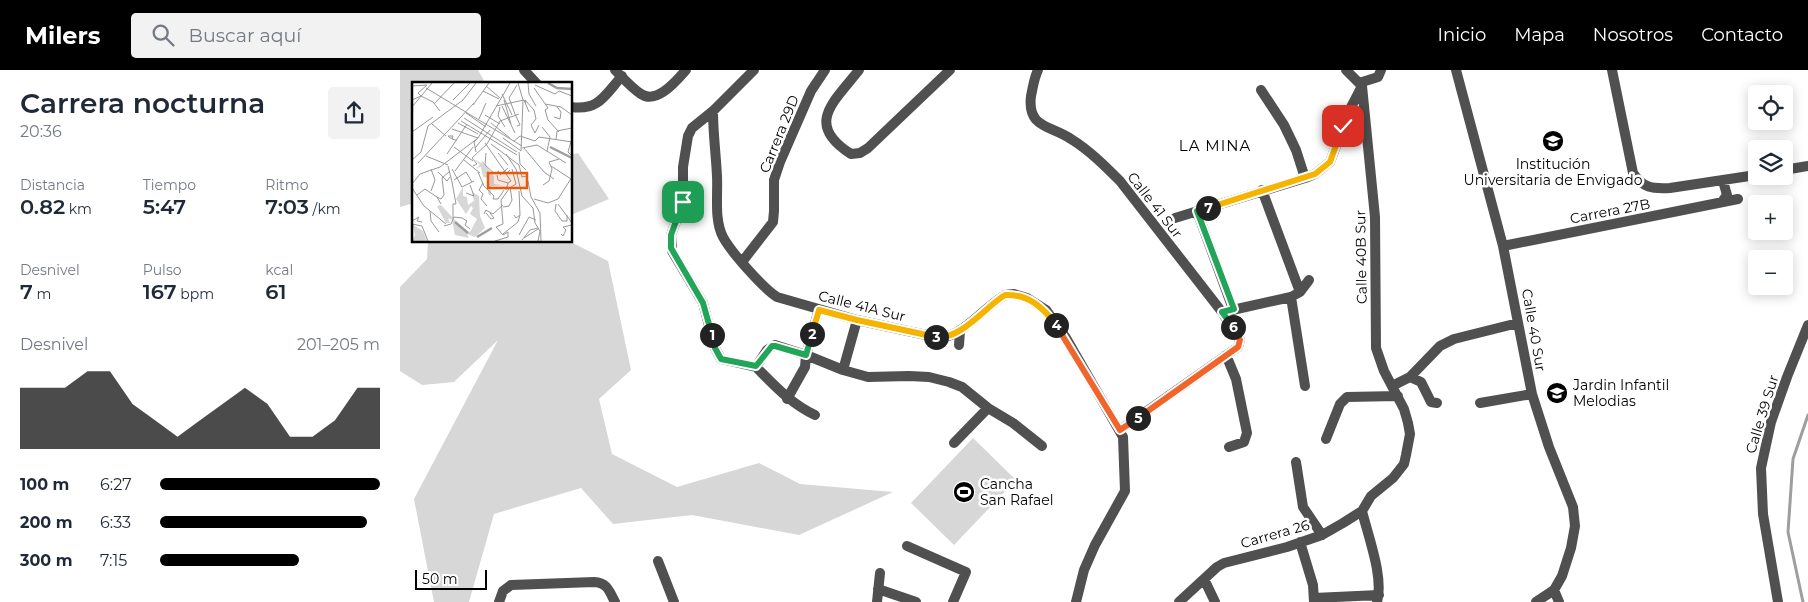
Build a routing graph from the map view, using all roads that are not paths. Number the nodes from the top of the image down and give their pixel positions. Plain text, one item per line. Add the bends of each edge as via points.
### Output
1 (524, 70) edge
2 (686, 70) edge
3 (754, 70) edge
4 (825, 70) edge
5 (859, 70) edge
6 (950, 70) edge
7 (1038, 70) edge
8 (1346, 70) edge
9 (1381, 70) edge
10 (1456, 70) edge
11 (1612, 70) edge
12 (618, 73) edge
13 (535, 82) edge
14 (1361, 85) junction
15 (1261, 90) dead end
16 (572, 107) edge
17 (713, 111) junction
18 (1808, 166) edge
19 (1793, 168) edge
20 (1748, 176) edge
21 (1305, 178) junction
22 (1723, 181) junction
23 (1262, 190) junction
24 (1738, 199) dead end
25 (1722, 202) junction
26 (1197, 211) junction
27 (1175, 218) dead end
28 (1503, 246) junction
29 (742, 262) junction
30 (1309, 280) dead end
31 (1295, 295) junction
32 (1234, 309) junction
33 (819, 310) junction
34 (1222, 312) junction
35 (857, 320) junction
36 (1518, 323) junction
37 (1808, 325) edge
38 (960, 331) junction
39 (958, 345) dead end
40 (806, 355) junction
41 (1226, 355) junction
42 (756, 366) junction
43 (843, 370) junction
44 (1410, 376) junction
45 (1305, 386) dead end
46 (1392, 386) junction
47 (1532, 394) junction
48 (1398, 396) junction
49 (787, 398) junction
50 (1437, 403) dead end
51 (1480, 403) dead end
52 (988, 408) junction
53 (815, 415) dead end
54 (1120, 430) junction
55 (1326, 439) dead end
56 (954, 443) dead end
57 (1409, 444) joint
58 (1042, 446) dead end
59 (1229, 448) dead end
60 (1296, 462) dead end
61 (1362, 511) junction
62 (1322, 535) junction
63 (1300, 542) junction
64 (906, 546) dead end
65 (658, 560) dead end
66 (880, 573) dead end
67 (1204, 578) junction
68 (878, 589) junction
69 (1554, 590) junction
70 (1378, 598) edge
71 (1314, 600) edge
72 (499, 602) edge
73 (615, 602) edge
74 (674, 602) edge
75 (877, 602) edge
76 (916, 602) edge
77 (953, 602) edge
78 (1076, 602) edge
79 (1179, 602) edge
80 (1215, 602) edge
81 (1536, 602) edge
82 (1559, 602) edge
83 (1778, 602) edge

1 - 13 street
2 - 12 street via 665,91 651,96 643,96
3 - 17 street
4 - 29 street, Carrera 29D via 811,91 780,162 774,180 773,222
5 - 6 street via 832,104 826,117 830,136 851,154 860,154 868,148
7 - 34 street, Calle 41 Sur via 1031,114 1042,125 1072,139 1120,181
8 - 14 street
9 - 14 street via 1378,77
10 - 28 street, Calle 40 Sur
11 - 22 street via 1634,173 1639,181 1656,189
12 - 16 street via 602,99 588,108
14 - 21 street via 1330,162
14 - 46 street, Calle 40B Sur via 1375,217 1376,348
15 - 21 street via 1284,125
17 - 29 street, Calle 41A Sur via 719,223 723,238
17 - 42 street via 692,128 686,142 683,207 671,235 671,248 703,303 721,359
18 - 19 street
20 - 22 street
21 - 23 street
22 - 25 street via 1727,195
23 - 26 street
23 - 31 street
24 - 25 street, Carrera 27B
25 - 28 street, Carrera 27B
26 - 27 street
26 - 32 street
28 - 36 street, Calle 40 Sur
29 - 33 street, Calle 41A Sur via 770,293
30 - 31 street
31 - 32 street via 1268,304
31 - 45 street
32 - 34 street
33 - 35 street, Calle 41A Sur
33 - 40 street
34 - 41 street, Calle 41 Sur via 1240,340 1238,347
35 - 38 street, Calle 41A Sur via 940,338
35 - 43 street
36 - 44 street via 1454,339 1440,346
36 - 47 street, Calle 40 Sur
37 - 83 street, Calle 39 Sur via 1771,422 1761,468 1763,514
38 - 39 street
38 - 54 street, Calle 41A Sur via 1005,295 1027,298 1046,310 1061,331
40 - 42 street via 772,346
40 - 43 street
40 - 49 street via 805,367
41 - 54 street
41 - 59 street via 1236,379 1247,434 1244,442
42 - 49 street
43 - 52 street via 868,377 909,376 949,382
44 - 46 street
44 - 50 street via 1421,382 1429,399
46 - 48 street, Calle 40B Sur
47 - 51 street
47 - 69 street, Calle 40 Sur via 1573,507 1575,526 1571,548
48 - 55 street via 1347,397 1340,404
48 - 57 street, Calle 40B Sur via 1408,423
49 - 53 street
52 - 56 street
52 - 58 street via 1013,422
54 - 78 street, Calle 41A Sur via 1125,491 1095,545 1084,570
57 - 61 street, Carrera 26 via 1400,470 1371,496
60 - 62 street via 1304,507
61 - 62 street, Carrera 26
61 - 70 street via 1374,558
62 - 63 street, Carrera 26
63 - 67 street, Carrera 26 via 1229,561
63 - 71 street via 1314,586
64 - 77 street via 966,572
65 - 74 street
66 - 68 street
67 - 79 street, Carrera 26
67 - 80 street
68 - 75 street
68 - 76 street
69 - 81 street
69 - 82 street
70 - 71 street
72 - 73 street via 503,591 511,585 601,582

